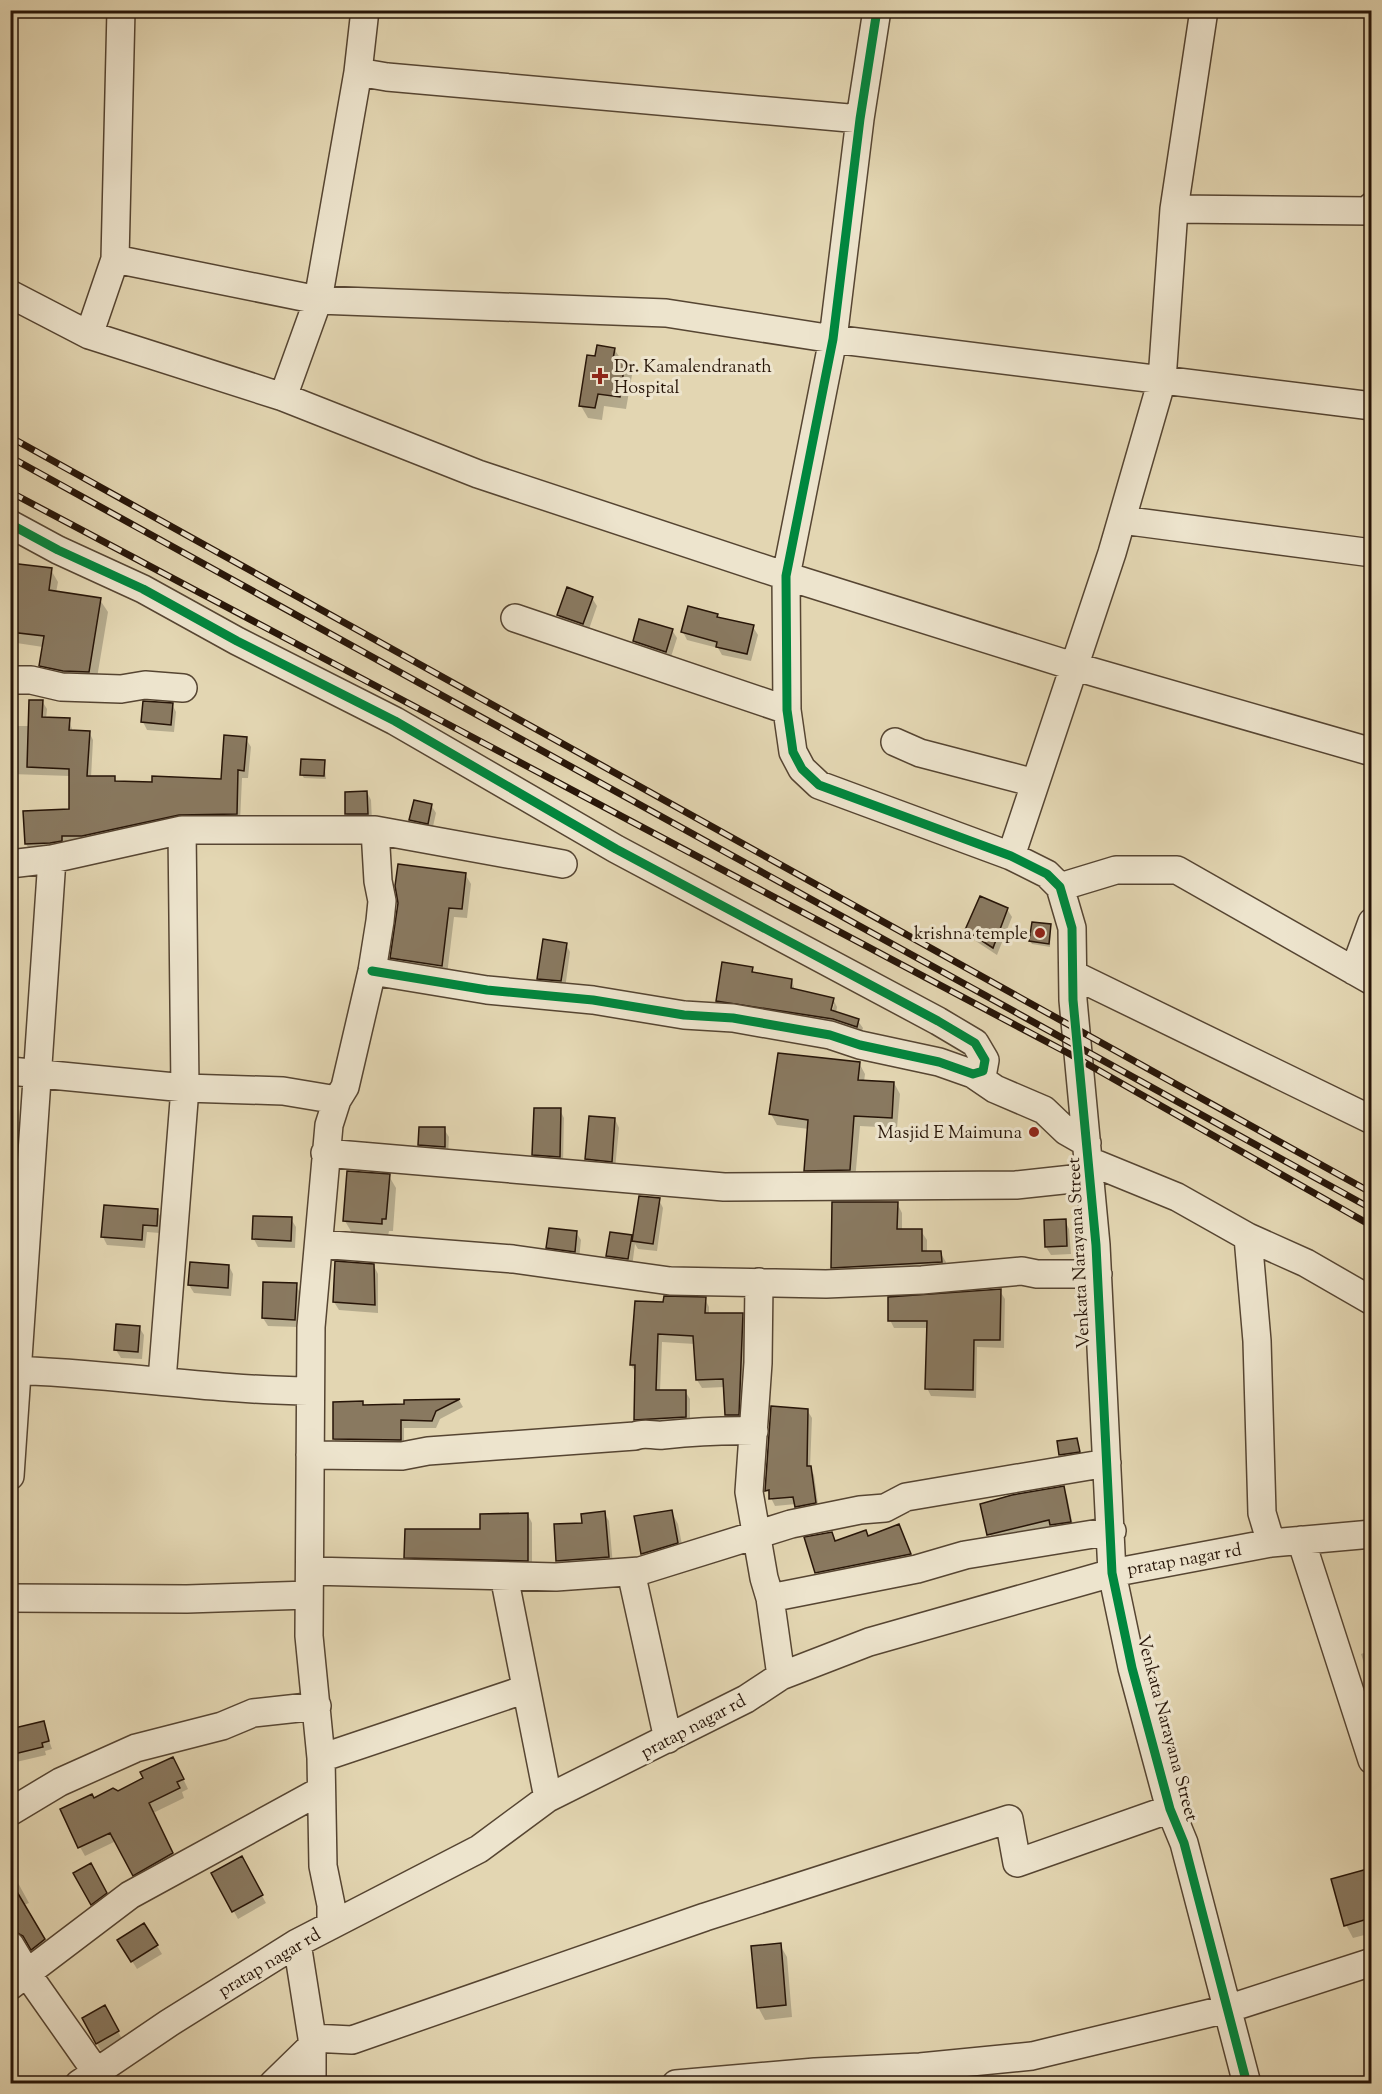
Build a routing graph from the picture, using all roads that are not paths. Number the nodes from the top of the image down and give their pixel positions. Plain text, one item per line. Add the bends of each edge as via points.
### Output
1 (121, 10) edge
2 (365, 10) edge
3 (877, 10) edge
4 (1204, 10) edge
5 (358, 72) junction
6 (860, 119) junction
7 (1174, 209) junction
8 (1371, 210) edge
9 (115, 259) junction
10 (10, 294) edge
11 (318, 300) junction
12 (89, 335) junction
13 (833, 339) junction
14 (1162, 380) junction
15 (283, 397) junction
16 (1371, 406) edge
17 (1122, 520) junction
18 (10, 524) edge
19 (1371, 553) edge
20 (786, 576) junction
21 (515, 618) dead end
22 (1076, 667) junction
23 (10, 680) edge
24 (183, 688) dead end
25 (787, 710) junction
26 (895, 742) dead end
27 (1370, 744) edge
28 (1035, 783) junction
29 (182, 830) junction
30 (375, 830) junction
31 (1011, 856) junction
32 (52, 859) junction
33 (10, 864) edge
34 (563, 864) dead end
35 (1060, 887) junction
36 (1371, 922) edge
37 (372, 971) junction
38 (1074, 975) junction
39 (1363, 976) edge
40 (10, 1071) edge
41 (38, 1073) junction
42 (973, 1074) junction
43 (185, 1088) junction
44 (337, 1100) junction
45 (1371, 1120) edge
46 (325, 1153) junction
47 (1089, 1160) junction
48 (1248, 1237) junction
49 (320, 1244) junction
50 (1098, 1274) junction
51 (759, 1282) junction
52 (1371, 1301) edge
53 (14, 1370) edge
54 (162, 1380) junction
55 (308, 1391) junction
56 (754, 1431) junction
57 (310, 1455) junction
58 (1107, 1463) junction
59 (10, 1476) edge
60 (1112, 1531) junction
61 (758, 1534) junction
62 (1371, 1534) edge
63 (1301, 1540) junction
64 (1271, 1543) junction
65 (631, 1572) junction
66 (1112, 1573) junction
67 (504, 1576) junction
68 (309, 1583) junction
69 (10, 1598) edge
70 (770, 1598) junction
71 (781, 1676) junction
72 (525, 1689) junction
73 (317, 1706) junction
74 (668, 1739) junction
75 (321, 1758) junction
76 (1371, 1760) edge
77 (320, 1791) junction
78 (548, 1798) junction
79 (1170, 1809) junction
80 (10, 1812) edge
81 (331, 1924) junction
82 (297, 1943) junction
83 (10, 1944) edge
84 (1371, 1962) edge
85 (19, 1981) edge
86 (1227, 2009) junction
87 (312, 2042) junction
88 (88, 2078) edge
89 (743, 2081) edge
90 (273, 2084) edge
91 (312, 2084) edge
92 (676, 2084) edge
93 (1246, 2084) edge

1 - 9 street
2 - 5 street
3 - 6 street
4 - 7 street
5 - 6 street
5 - 11 street
6 - 13 street
7 - 8 street
7 - 14 street
9 - 11 street
9 - 12 street
10 - 12 street
11 - 13 street via 666,313
11 - 15 street
12 - 15 street
13 - 14 street
13 - 20 street
14 - 16 street
14 - 17 street
15 - 20 street via 478,474
17 - 19 street
17 - 22 street
18 - 42 street via 395,721 616,849 946,1025 981,1050 986,1060 983,1071
20 - 22 street
20 - 25 street
21 - 25 street
22 - 27 street
22 - 28 street
23 - 24 street via 61,687
25 - 31 street via 793,752 802,769 819,785
26 - 28 street via 920,753
28 - 31 street
29 - 30 street
29 - 32 street
29 - 43 street
30 - 34 street
30 - 37 street via 382,901
31 - 35 street via 1047,874
32 - 33 street
32 - 41 street
35 - 38 street, Venkata Narayana Street via 1072,928
35 - 39 street via 1116,870 1177,870
36 - 39 street
37 - 42 street via 487,990 733,1018 830,1035
37 - 44 street via 345,1087
38 - 45 street
38 - 47 street, Venkata Narayana Street via 1073,1000
40 - 41 street
41 - 43 street
41 - 53 street
42 - 47 street via 995,1089 1044,1110
43 - 44 street via 260,1089
43 - 54 street
44 - 46 street
46 - 47 street via 724,1187 1016,1185
46 - 49 street
47 - 48 street via 1178,1197
47 - 50 street, Venkata Narayana Street
48 - 52 street via 1306,1263
48 - 64 street via 1257,1341 1262,1513
49 - 51 street via 532,1261 648,1279
49 - 55 street
50 - 51 street via 1022,1271 891,1282
50 - 58 street, Venkata Narayana Street
51 - 56 street
53 - 54 street
53 - 59 street
54 - 55 street
55 - 57 street
56 - 57 street via 643,1433 402,1456
56 - 61 street via 749,1492
57 - 68 street
58 - 60 street, Venkata Narayana Street
58 - 61 street via 906,1497 885,1508 791,1524
60 - 66 street, Venkata Narayana Street
60 - 70 street via 965,1555 917,1569
61 - 65 street via 649,1570
61 - 70 street
62 - 63 street, pratap nagar rd
63 - 64 street, pratap nagar rd
63 - 76 street
64 - 66 street, pratap nagar rd
65 - 67 street
65 - 74 street
66 - 71 street, pratap nagar rd via 869,1642
66 - 79 street, Venkata Narayana Street via 1132,1668
67 - 68 street via 387,1570
67 - 72 street
68 - 69 street via 179,1599
68 - 73 street via 309,1636
70 - 71 street
71 - 74 street, pratap nagar rd via 746,1699
72 - 75 street
72 - 78 street
73 - 75 street
73 - 80 street via 253,1713 222,1726 136,1748 60,1782
74 - 78 street, pratap nagar rd
75 - 77 street
77 - 81 street via 323,1866 332,1905
77 - 85 street via 130,1895
78 - 81 street, pratap nagar rd via 479,1849
79 - 86 street, Venkata Narayana Street via 1184,1843
79 - 87 street via 1017,1863 1009,1819 705,1917 352,2040
81 - 82 street, pratap nagar rd
82 - 87 street
82 - 88 street, pratap nagar rd
83 - 85 street
84 - 86 street
85 - 88 street
86 - 89 street via 1032,2056
86 - 93 street, Venkata Narayana Street
87 - 90 street
87 - 91 street
89 - 92 street

